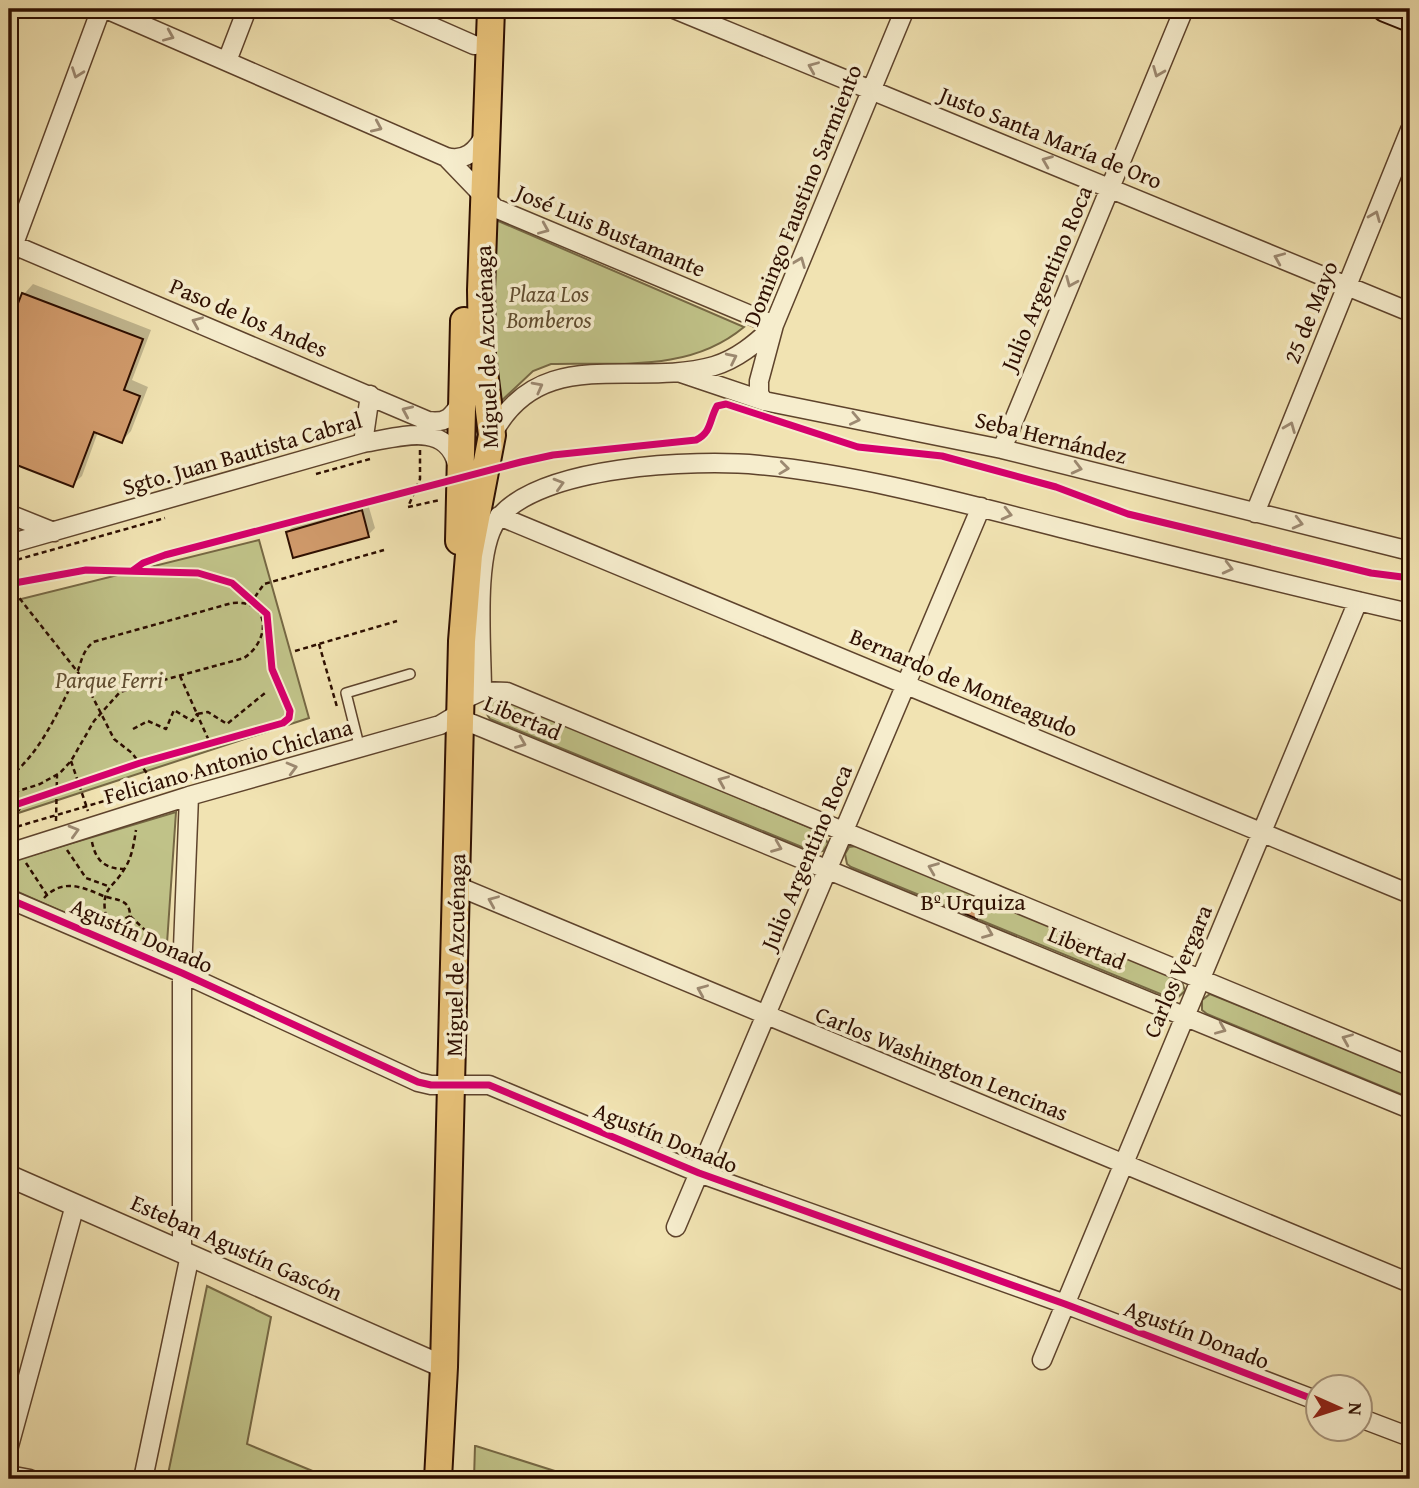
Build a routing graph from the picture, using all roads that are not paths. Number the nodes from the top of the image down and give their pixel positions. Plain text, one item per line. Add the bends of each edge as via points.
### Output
1 (103, 9) edge
2 (247, 9) edge
3 (392, 9) edge
4 (476, 9) edge
5 (491, 9) edge
6 (674, 9) edge
7 (905, 9) edge
8 (1184, 9) edge
9 (1385, 9) edge
10 (1410, 19) edge
11 (474, 45) junction
12 (227, 61) junction
13 (871, 90) junction
14 (1410, 130) edge
15 (485, 134) junction
16 (466, 172) junction
17 (1111, 187) junction
18 (10, 248) edge
19 (1347, 286) junction
20 (1410, 312) edge
21 (774, 326) junction
22 (681, 373) junction
23 (370, 395) junction
24 (463, 401) junction
25 (764, 401) junction
26 (492, 435) junction
27 (363, 443) junction
28 (1002, 449) junction
29 (461, 483) junction
30 (981, 508) junction
31 (9, 513) edge
32 (1255, 513) junction
33 (499, 516) junction
34 (54, 532) junction
35 (9, 544) edge
36 (1410, 551) edge
37 (1358, 601) junction
38 (1410, 613) edge
39 (461, 641) junction
40 (410, 674) dead end
41 (906, 685) junction
42 (482, 691) junction
43 (460, 713) junction
44 (360, 749) junction
45 (189, 796) junction
46 (844, 831) junction
47 (1262, 832) junction
48 (9, 853) edge
49 (829, 867) junction
50 (457, 886) junction
51 (1410, 894) edge
52 (9, 899) edge
53 (182, 973) junction
54 (1201, 979) junction
55 (1186, 1014) junction
56 (765, 1016) junction
57 (1410, 1066) edge
58 (452, 1085) junction
59 (1410, 1109) edge
60 (1124, 1164) junction
61 (699, 1173) junction
62 (9, 1176) edge
63 (75, 1205) junction
64 (676, 1227) dead end
65 (186, 1254) junction
66 (1410, 1283) edge
67 (1065, 1304) junction
68 (1042, 1360) dead end
69 (444, 1367) junction
70 (16, 1378) edge
71 (1304, 1396) edge
72 (1374, 1423) edge
73 (1410, 1437) edge
74 (9, 1446) edge
75 (9, 1475) edge
76 (30, 1479) edge
77 (143, 1479) edge
78 (438, 1479) edge

1 -> 12 street, José Luis Bustamante
1 -> 18 street
2 - 12 street
3 - 11 street
4 - 11 main road, Miguel de Azcuénaga
5 - 15 main road, Miguel de Azcuénaga
13 -> 6 street, Justo Santa María de Oro
7 - 13 street, Domingo Faustino Sarmiento
8 -> 17 street, Julio Argentino Roca
9 - 10 main road
11 - 16 main road, Miguel de Azcuénaga
12 -> 16 street, José Luis Bustamante
17 -> 13 street, Justo Santa María de Oro
21 -> 13 street, Domingo Faustino Sarmiento
19 -> 14 street, 25 de Mayo
15 - 16 main road, Miguel de Azcuénaga
15 - 16 street
16 -> 21 street, José Luis Bustamante via 495,208
16 - 24 main road, Miguel de Azcuénaga
16 - 26 main road, Miguel de Azcuénaga
19 -> 17 street, Justo Santa María de Oro
17 -> 28 street, Julio Argentino Roca
23 -> 18 street, Paso de los Andes
19 - 20 street, Justo Santa María de Oro
32 -> 19 street, 25 de Mayo
22 -> 21 street, Seba Hernández via 734,358
21 - 25 street, Domingo Faustino Sarmiento via 759,381
22 - 25 street, Seba Hernández
26 -> 22 street, Seba Hernández via 517,399 556,378
24 -> 23 street, Paso de los Andes via 449,419 438,423
23 - 27 street
24 - 29 main road, Miguel de Azcuénaga
25 -> 28 street, Seba Hernández
26 - 39 main road, Miguel de Azcuénaga via 469,555
27 - 29 street, Sgto. Juan Bautista Cabral via 422,434 444,440 453,450
27 - 34 street, Sgto. Juan Bautista Cabral
28 -> 32 street, Seba Hernández
29 - 39 main road, Miguel de Azcuénaga via 457,586
33 -> 30 street via 552,486 638,466 700,463 807,471
30 -> 37 street
30 - 41 street, Julio Argentino Roca
31 - 34 street
32 -> 36 street, Seba Hernández
33 - 41 street, Bernardo de Monteagudo
33 - 42 street via 490,530 483,560
34 - 35 street, Sgto. Juan Bautista Cabral
37 - 38 street
37 - 47 street, Carlos Vergara
39 - 43 main road, Miguel de Azcuénaga
40 - 44 lane via 346,694
41 - 46 street, Julio Argentino Roca
41 - 47 street, Bernardo de Monteagudo
42 - 43 street, Libertad via 466,701
46 -> 42 street, Libertad via 508,692
43 - 44 street, Feliciano Antonio Chiclana via 440,725
43 -> 49 street, Libertad via 483,728
43 - 50 main road, Miguel de Azcuénaga
45 -> 44 street, Feliciano Antonio Chiclana
48 -> 45 street, Feliciano Antonio Chiclana
45 - 53 street
46 - 49 street, Julio Argentino Roca
54 -> 46 street, Libertad
47 - 51 street, Bernardo de Monteagudo
47 - 54 street, Carlos Vergara
49 -> 55 street, Libertad
49 - 56 street, Julio Argentino Roca
56 -> 50 street, Carlos Washington Lencinas
50 - 58 main road, Miguel de Azcuénaga
52 - 53 street, Agustín Donado
53 - 58 street, Agustín Donado via 412,1080
53 - 65 street
54 - 55 street, Carlos Vergara
57 -> 54 street, Libertad
55 -> 59 street, Libertad
55 - 60 street, Carlos Vergara
56 - 60 street, Carlos Washington Lencinas
56 - 61 street, Julio Argentino Roca
58 - 61 street, Agustín Donado via 489,1085
58 - 69 main road, Miguel de Azcuénaga
60 - 66 street, Carlos Washington Lencinas
60 - 67 street, Carlos Vergara
61 - 64 street, Julio Argentino Roca
61 - 67 street, Agustín Donado
62 - 63 street, Esteban Agustín Gascón
63 - 65 street, Esteban Agustín Gascón
63 - 70 street
65 - 69 street, Esteban Agustín Gascón
65 - 77 street
67 - 68 street, Carlos Vergara
67 - 71 street, Agustín Donado
69 - 78 main road, Miguel de Azcuénaga
70 - 74 street
72 - 73 street
75 - 76 street

